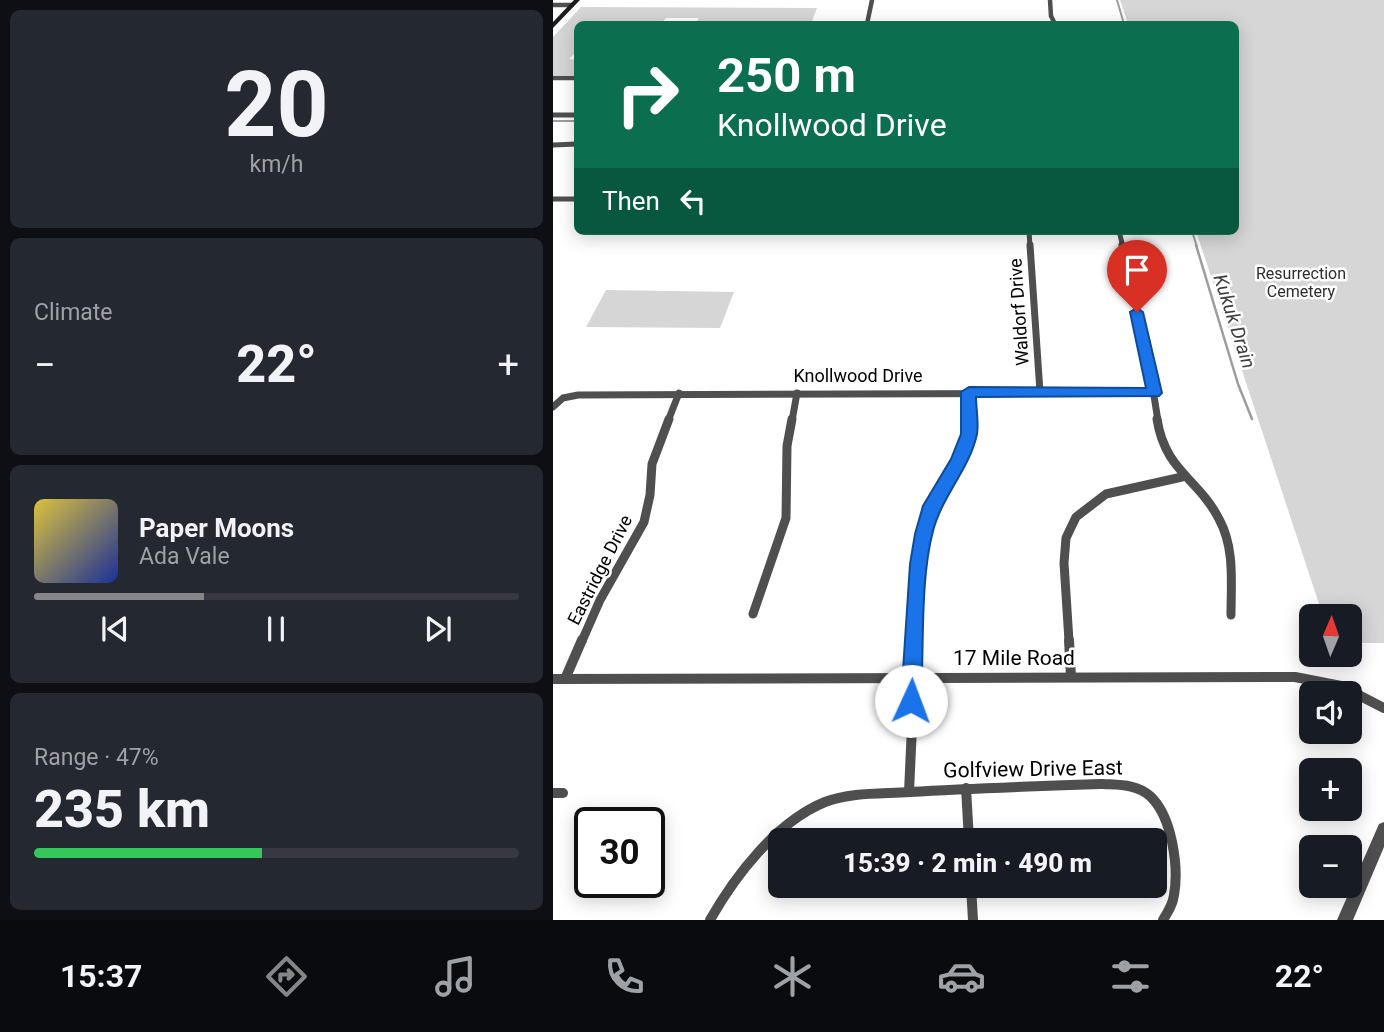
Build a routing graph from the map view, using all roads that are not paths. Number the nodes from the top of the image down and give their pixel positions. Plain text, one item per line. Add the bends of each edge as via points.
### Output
1 (873, 0) edge
2 (1050, 0) edge
3 (575, 2) edge
4 (553, 5) edge
5 (868, 21) edge
6 (1054, 21) edge
7 (553, 26) edge
8 (553, 78) edge
9 (574, 78) edge
10 (553, 115) edge
11 (574, 115) edge
12 (574, 144) edge
13 (553, 145) edge
14 (553, 199) edge
15 (574, 199) edge
16 (1029, 235) edge
17 (1120, 235) edge
18 (969, 392) junction
19 (1040, 392) junction
20 (679, 393) junction
21 (797, 393) junction
22 (1154, 393) junction
23 (553, 407) edge
24 (1182, 477) junction
25 (753, 614) dead end
26 (1231, 615) dead end
27 (1071, 677) junction
28 (912, 678) junction
29 (553, 679) edge
30 (565, 679) junction
31 (1384, 708) edge
32 (966, 788) junction
33 (909, 792) junction
34 (968, 828) edge
35 (1384, 829) edge
36 (972, 898) edge
37 (710, 920) edge
38 (973, 920) edge
39 (1163, 920) edge
40 (1345, 920) edge

1 - 5 street
2 - 6 street
3 - 4 street
3 - 7 main road
8 - 9 street
10 - 11 street
12 - 13 street
14 - 15 street
16 - 19 street, Waldorf Drive
17 - 22 street
18 - 19 street, Knollwood Drive
18 - 21 street, Knollwood Drive
18 - 28 street via 969,434 932,506 923,534
19 - 22 street, Knollwood Drive
20 - 21 street, Knollwood Drive
20 - 23 street, Knollwood Drive via 578,395 562,398
20 - 30 street, Eastridge Drive via 652,464 644,522 600,600
21 - 25 street via 787,446 786,518
22 - 24 street via 1165,449
24 - 26 street via 1219,518 1232,564
24 - 27 street via 1124,487 1106,494 1076,517 1066,538 1064,563
27 - 28 street, 17 Mile Road
27 - 31 street, 17 Mile Road via 1321,679 1351,688
28 - 30 street, 17 Mile Road
28 - 33 street
29 - 30 street, 17 Mile Road
32 - 33 street, Golfview Drive East
32 - 34 street
32 - 39 street, Golfview Drive East via 1103,784 1132,786 1148,794 1162,813 1174,875 1174,897
33 - 37 street, Golfview Drive East via 837,799 810,809 766,847
35 - 40 street
36 - 38 street

